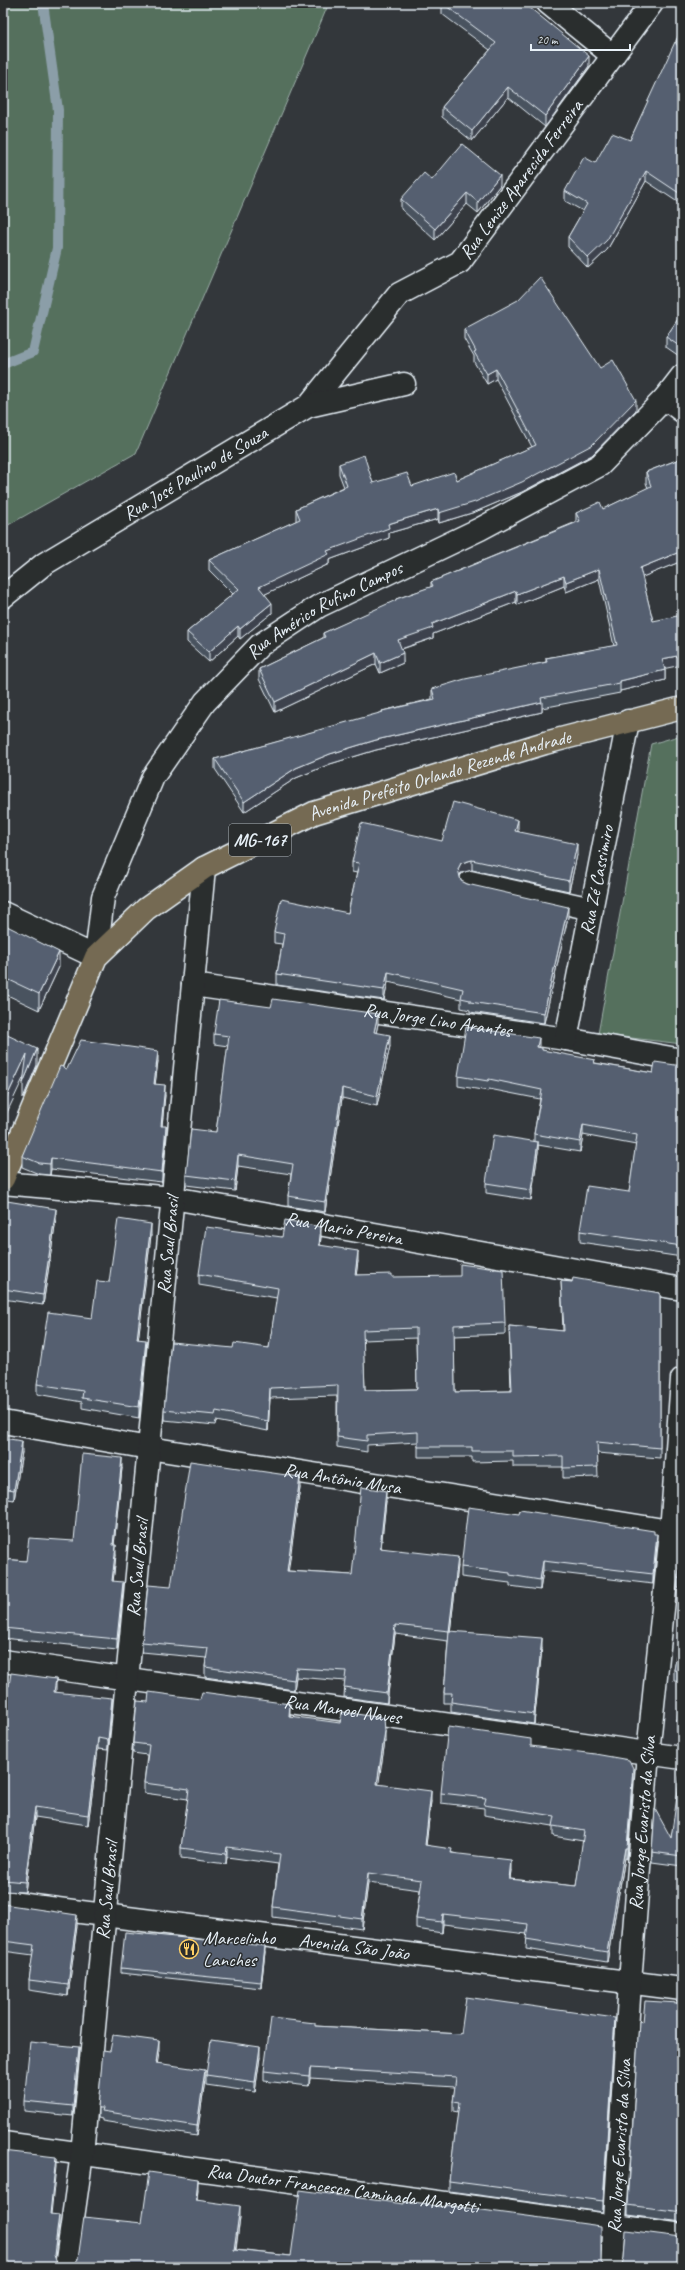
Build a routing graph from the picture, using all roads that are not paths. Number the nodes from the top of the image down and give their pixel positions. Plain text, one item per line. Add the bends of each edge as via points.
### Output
1 (548, 3) edge
2 (652, 3) edge
3 (613, 56) junction
4 (682, 376) edge
5 (404, 384) dead end
6 (665, 398) junction
7 (308, 406) junction
8 (682, 411) edge
9 (3, 597) edge
10 (682, 708) edge
11 (628, 721) junction
12 (204, 868) junction
13 (470, 882) dead end
14 (592, 909) junction
15 (3, 913) edge
16 (96, 957) junction
17 (193, 985) junction
18 (566, 1039) junction
19 (682, 1060) edge
20 (3, 1179) edge
21 (3, 1183) edge
22 (173, 1198) junction
23 (682, 1289) edge
24 (682, 1379) edge
25 (3, 1422) edge
26 (149, 1448) junction
27 (676, 1533) edge
28 (3, 1661) edge
29 (128, 1680) junction
30 (648, 1753) junction
31 (682, 1758) edge
32 (3, 1902) edge
33 (105, 1915) junction
34 (630, 1982) junction
35 (682, 1989) edge
36 (3, 2143) edge
37 (82, 2154) junction
38 (615, 2226) junction
39 (682, 2235) edge
40 (66, 2267) edge
41 (612, 2267) edge

1 - 3 street
2 - 3 street, Rua Lenize Aparecida Ferreira
3 - 7 street, Rua Lenize Aparecida Ferreira via 460,262 399,294
4 - 6 street, Rua Américo Rufino Campos
5 - 7 street, Rua José Paulino de Souza
6 - 8 street
6 - 16 street, Rua Américo Rufino Campos via 600,465 480,529 319,606 260,644 205,702 153,777 104,897
7 - 9 street, Rua José Paulino de Souza via 44,564
10 - 11 main road, Avenida Prefeito Orlando Rezende Andrade / MG-167
11 - 12 main road, Avenida Prefeito Orlando Rezende Andrade / MG-167 via 545,743 314,813
11 - 14 street, Rua Zé Cassimiro
12 - 16 main road, Avenida Prefeito Orlando Rezende Andrade / MG-167 via 146,909
12 - 17 street, Rua Saul Brasil
13 - 14 street
14 - 18 street, Rua Zé Cassimiro
15 - 16 street
16 - 20 main road, Avenida Prefeito Orlando Rezende Andrade / MG-167
17 - 18 street, Rua Jorge Lino Arantes
17 - 22 street, Rua Saul Brasil
18 - 19 street, Rua Jorge Lino Arantes
21 - 22 street, Rua Mario Pereira
22 - 23 street, Rua Mario Pereira
22 - 26 street, Rua Saul Brasil
24 - 27 street, Rua Jorge Evaristo da Silva
25 - 26 street, Rua Antônio Musa
26 - 27 street, Rua Antônio Musa
26 - 29 street, Rua Saul Brasil
27 - 30 street, Rua Jorge Evaristo da Silva
28 - 29 street, Rua Manoel Naves
29 - 30 street, Rua Manoel Naves
29 - 33 street, Rua Saul Brasil
30 - 31 street, Rua Manoel Naves
30 - 34 street, Rua Jorge Evaristo da Silva
32 - 33 street, Avenida São João
33 - 34 street, Avenida São João
33 - 37 street, Rua Saul Brasil
34 - 35 street, Avenida São João
34 - 38 street, Rua Jorge Evaristo da Silva
36 - 37 street, Rua Doutor Francesco Caminada Margotti
37 - 38 street, Rua Doutor Francesco Caminada Margotti
37 - 40 street, Rua Saul Brasil
38 - 39 street, Rua Doutor Francesco Caminada Margotti
38 - 41 street, Rua Jorge Evaristo da Silva

